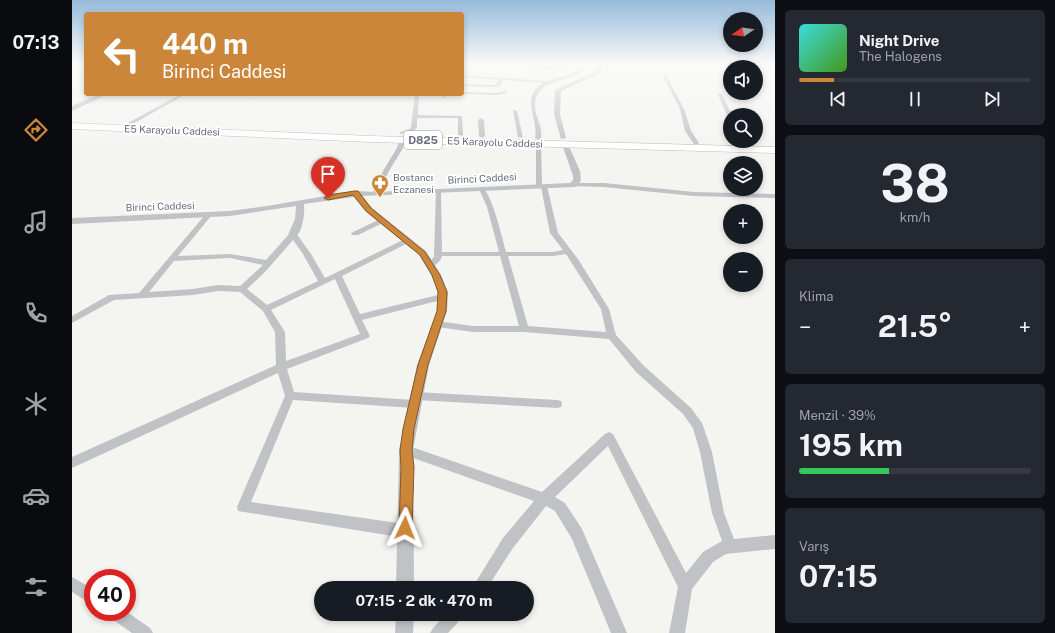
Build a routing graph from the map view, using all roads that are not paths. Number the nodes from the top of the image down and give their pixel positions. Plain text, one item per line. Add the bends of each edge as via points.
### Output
1 (481, 94) edge
2 (499, 94) edge
3 (536, 94) edge
4 (557, 94) edge
5 (674, 94) edge
6 (720, 94) dead end
7 (100, 96) edge
8 (180, 96) edge
9 (417, 96) edge
10 (726, 108) edge
11 (72, 109) edge
12 (460, 109) dead end
13 (515, 110) dead end
14 (415, 116) junction
15 (460, 117) junction
16 (481, 120) dead end
17 (72, 122) edge
18 (129, 124) junction
19 (72, 126) edge
20 (414, 133) junction
21 (400, 134) junction
22 (461, 135) junction
23 (482, 136) junction
24 (521, 137) junction
25 (538, 140) junction
26 (564, 141) junction
27 (696, 143) junction
28 (723, 143) edge
29 (763, 145) edge
30 (775, 146) edge
31 (775, 150) edge
32 (572, 185) junction
33 (541, 186) junction
34 (482, 189) junction
35 (438, 191) junction
36 (355, 193) junction
37 (375, 194) junction
38 (775, 196) edge
39 (300, 203) junction
40 (208, 216) junction
41 (383, 221) junction
42 (72, 222) edge
43 (355, 233) dead end
44 (293, 235) junction
45 (408, 241) junction
46 (567, 252) junction
47 (438, 254) junction
48 (504, 255) junction
49 (173, 258) junction
50 (267, 263) junction
51 (430, 265) junction
52 (337, 275) junction
53 (324, 282) junction
54 (242, 289) junction
55 (142, 295) junction
56 (442, 296) junction
57 (266, 309) junction
58 (357, 318) junction
59 (72, 320) edge
60 (437, 324) junction
61 (524, 329) junction
62 (612, 336) junction
63 (281, 367) junction
64 (290, 396) junction
65 (415, 400) junction
66 (557, 404) dead end
67 (406, 450) junction
68 (72, 463) edge
69 (543, 500) junction
70 (405, 531) junction
71 (775, 542) edge
72 (730, 546) junction
73 (405, 581) edge
74 (484, 581) edge
75 (72, 584) edge
76 (685, 586) junction
77 (84, 592) edge
78 (127, 621) edge
79 (405, 621) edge
80 (449, 621) edge
81 (142, 632) edge
82 (404, 633) edge
83 (438, 633) edge
84 (619, 633) edge
85 (677, 633) edge

1 - 2 street
3 - 25 street via 533,105 540,130
4 - 26 street via 559,126
5 - 27 street via 682,109 688,131
6 - 10 street
7 - 11 street
8 - 18 street
9 - 14 street
12 - 15 street
13 - 24 street
14 - 15 street
14 - 20 street
15 - 22 street
16 - 23 street
17 - 18 highway, E5 Karayolu Caddesi / D825
18 - 21 highway, E5 Karayolu Caddesi / D825
19 - 21 highway, E5 Karayolu Caddesi / D825
20 - 21 highway, E5 Karayolu Caddesi / D825
20 - 21 street
20 - 21 street via 412,130
20 - 22 highway, E5 Karayolu Caddesi / D825
20 - 25 highway, E5 Karayolu Caddesi / D825
21 - 37 street via 400,148
22 - 23 highway, E5 Karayolu Caddesi / D825
23 - 24 highway, E5 Karayolu Caddesi / D825
24 - 25 highway, E5 Karayolu Caddesi / D825
25 - 26 highway, E5 Karayolu Caddesi / D825
25 - 33 street
26 - 27 highway, E5 Karayolu Caddesi / D825
26 - 31 highway, E5 Karayolu Caddesi / D825
26 - 32 street via 578,174 578,181
27 - 28 highway, E5 Karayolu Caddesi / D825
29 - 30 highway, E5 Karayolu Caddesi / D825
32 - 33 street, Birinci Caddesi
32 - 38 street, Birinci Caddesi via 604,185 694,194
33 - 34 street, Birinci Caddesi
33 - 46 street via 554,233
34 - 35 street, Birinci Caddesi
34 - 48 street
35 - 37 street, Birinci Caddesi
35 - 47 street
36 - 37 street, Birinci Caddesi
36 - 39 street, Birinci Caddesi
36 - 41 street
39 - 40 street, Birinci Caddesi
39 - 44 street via 298,227
40 - 42 street, Birinci Caddesi
40 - 49 street
41 - 43 street
41 - 45 street
44 - 50 street
44 - 53 street
45 - 51 street via 423,253
45 - 52 street
46 - 48 street
46 - 62 street via 605,309
47 - 48 street
47 - 51 street via 436,261
48 - 61 street
49 - 50 street via 230,256
49 - 55 street
50 - 54 street
51 - 56 street via 443,292
52 - 53 street
52 - 58 street
53 - 57 street
54 - 55 street via 218,288
54 - 57 street
55 - 59 street via 112,297
56 - 58 street
56 - 60 street via 442,311
57 - 63 street via 280,332
58 - 63 street via 365,336
60 - 61 street via 473,329
60 - 65 street via 423,365
61 - 62 street
62 - 72 street via 640,369 687,411 698,426 718,513
63 - 64 street
63 - 68 street
64 - 65 street
64 - 70 street via 243,507
65 - 66 street
65 - 67 street
67 - 69 street
67 - 70 street via 408,467
69 - 74 street via 508,543
69 - 76 street via 609,437
69 - 84 street via 560,507 577,534
70 - 73 street
71 - 72 street
72 - 76 street via 708,557
75 - 77 street
76 - 85 street
78 - 81 street
79 - 82 street
80 - 83 street

